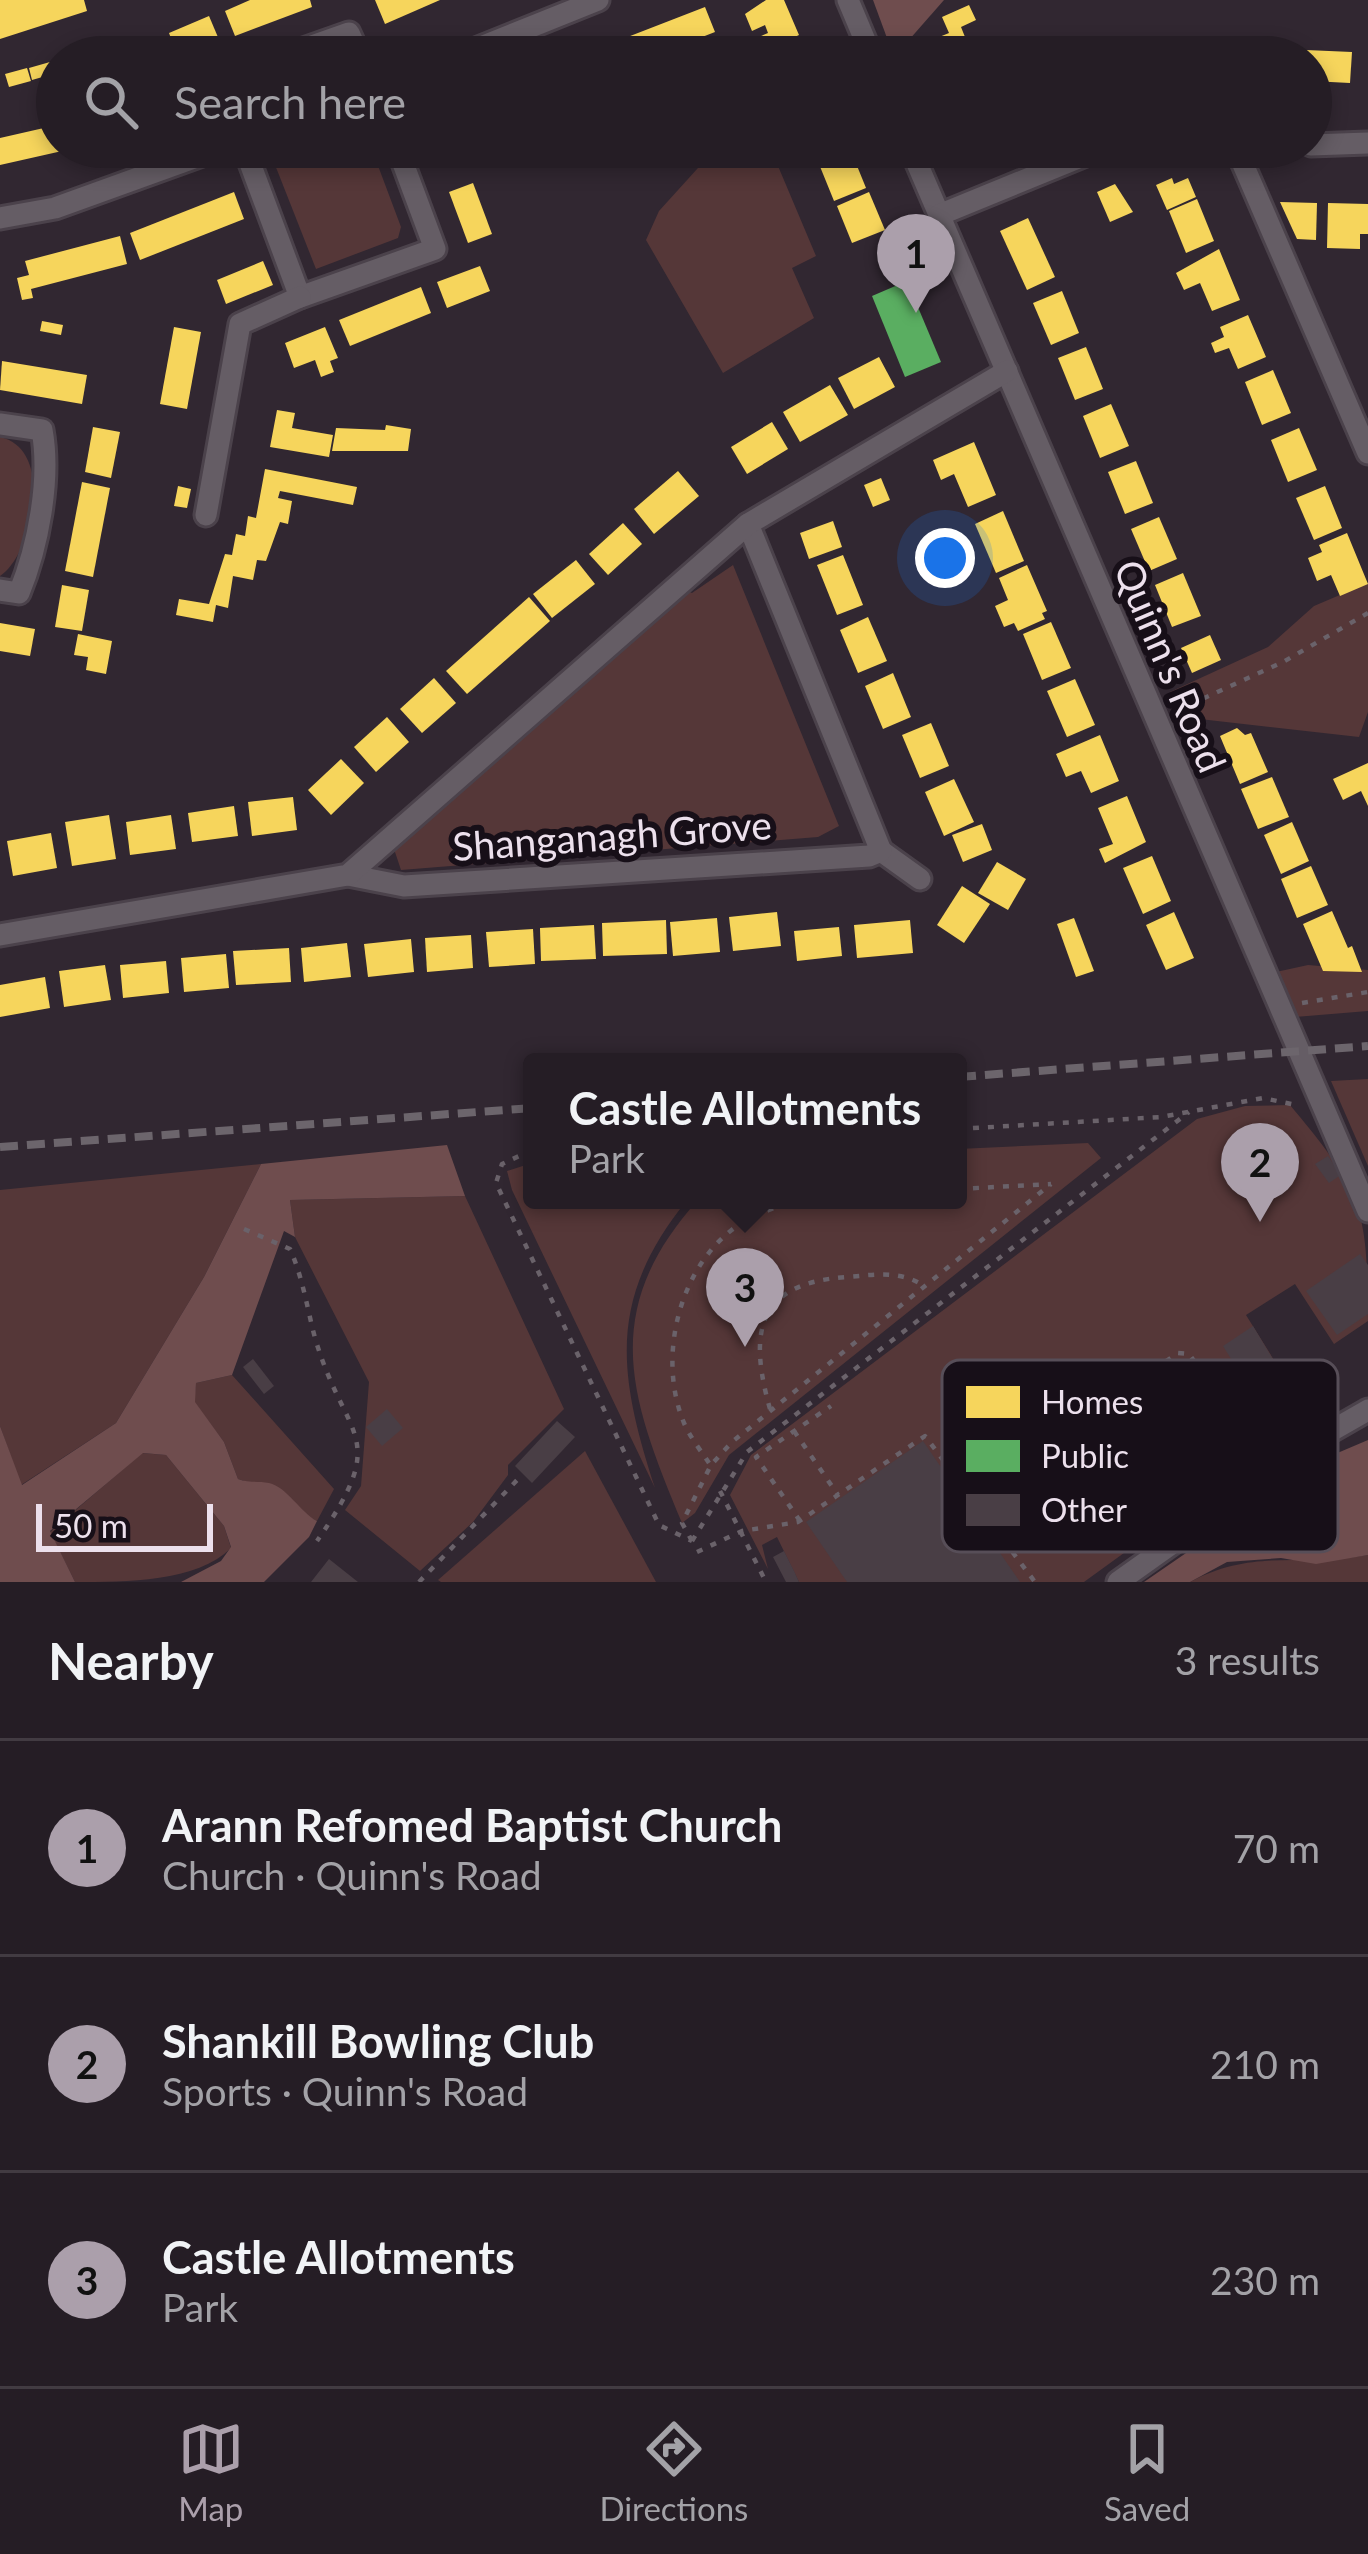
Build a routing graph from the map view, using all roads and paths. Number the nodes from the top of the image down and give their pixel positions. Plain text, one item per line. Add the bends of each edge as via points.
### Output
1 (598, 0) edge
2 (848, 0) edge
3 (508, 36) edge
4 (863, 36) edge
5 (1368, 143) edge
6 (1332, 144) edge
7 (166, 168) edge
8 (252, 168) edge
9 (405, 168) edge
10 (919, 168) edge
11 (1054, 168) edge
12 (1245, 168) edge
13 (940, 215) junction
14 (0, 218) edge
15 (300, 296) junction
16 (1007, 371) junction
17 (0, 424) edge
18 (1368, 454) edge
19 (206, 515) dead end
20 (748, 524) junction
21 (0, 590) edge
22 (1368, 613) edge
23 (1154, 720) junction
24 (881, 850) junction
25 (348, 874) junction
26 (920, 879) dead end
27 (0, 935) edge
28 (1368, 992) edge
29 (1280, 1010) junction
30 (1189, 1112) junction
31 (1302, 1114) dead end
32 (967, 1128) edge
33 (523, 1154) edge
34 (967, 1189) edge
35 (774, 1209) edge
36 (1368, 1211) edge
37 (244, 1229) dead end
38 (921, 1284) junction
39 (831, 1406) dead end
40 (770, 1408) junction
41 (1368, 1410) edge
42 (1338, 1426) edge
43 (794, 1431) junction
44 (942, 1460) edge
45 (711, 1465) junction
46 (520, 1476) dead end
47 (720, 1491) junction
48 (838, 1495) junction
49 (800, 1521) junction
50 (742, 1531) junction
51 (317, 1540) dead end
52 (692, 1541) junction
53 (697, 1552) dead end
54 (1011, 1552) edge
55 (1160, 1552) edge
56 (419, 1582) edge
57 (766, 1582) edge
58 (1035, 1582) edge
59 (1118, 1582) edge

1 - 3 street
2 - 4 street
5 - 6 street
7 - 14 street via 55,208
8 - 15 street
9 - 15 street via 435,249
10 - 13 street, Quinn's Road
11 - 13 street
12 - 18 street
13 - 16 street, Quinn's Road
15 - 19 street via 240,324
16 - 20 street, Shanganagh Grove
16 - 23 street, Quinn's Road
17 - 21 street via 42,430 46,451 31,565 19,593
20 - 24 street
20 - 25 street, Shanganagh Grove
22 - 23 path
23 - 29 street, Quinn's Road
24 - 25 street, Shanganagh Grove via 404,886
24 - 26 street
25 - 27 street, Shanganagh Grove
28 - 29 path
29 - 36 street, Quinn's Road
30 - 31 path via 1263,1098 1294,1103
30 - 32 path
30 - 47 path via 747,1452
33 - 52 path via 502,1164 496,1183 659,1525
34 - 38 path via 1051,1184
35 - 45 path via 716,1244 674,1329 672,1370 684,1424
37 - 51 path via 290,1249 359,1447 352,1488
38 - 40 path
38 - 40 path via 904,1274 802,1280 773,1303 757,1337
39 - 43 path
40 - 45 path
41 - 42 street
43 - 48 path
43 - 49 path via 756,1456
44 - 48 path via 925,1436
45 - 52 path via 682,1523
46 - 56 path
47 - 50 path
47 - 52 path
48 - 49 path
49 - 50 path
50 - 53 path
50 - 57 path
54 - 58 path
55 - 59 street

